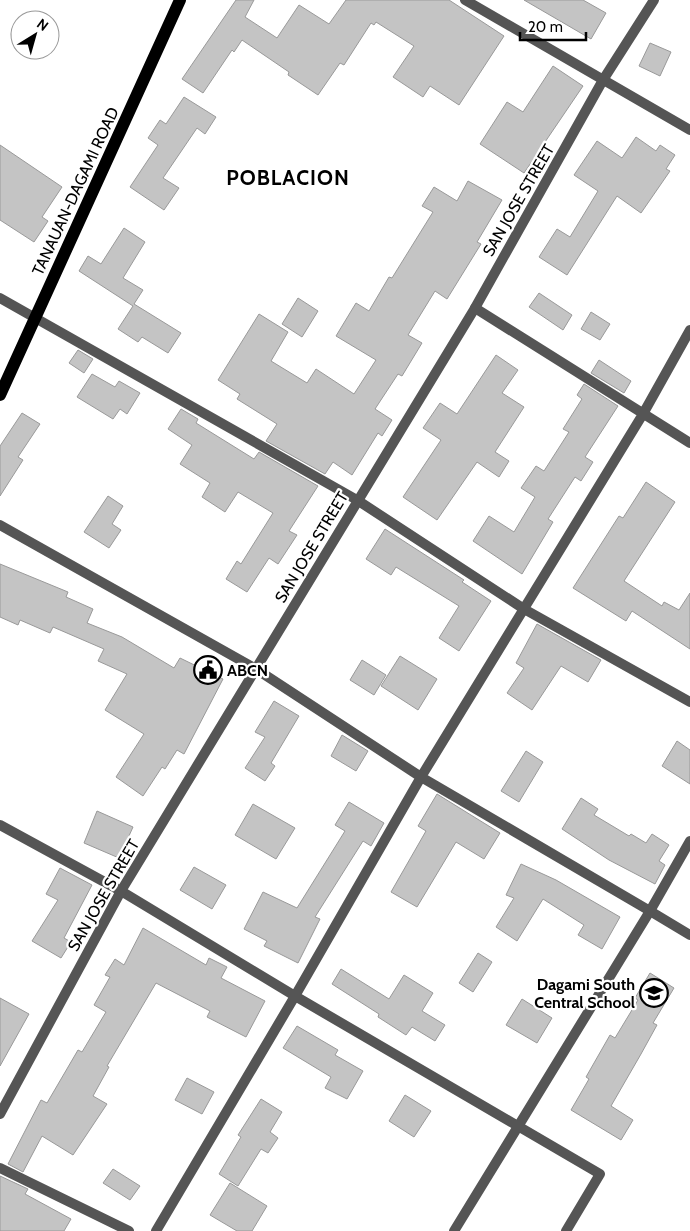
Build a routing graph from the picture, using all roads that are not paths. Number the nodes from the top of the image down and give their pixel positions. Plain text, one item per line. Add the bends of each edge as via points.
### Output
1 (180, 0) edge
2 (465, 0) edge
3 (654, 0) edge
4 (603, 80) junction
5 (690, 130) edge
6 (0, 298) edge
7 (475, 308) junction
8 (35, 316) junction
9 (690, 330) edge
10 (0, 395) edge
11 (643, 414) junction
12 (690, 443) edge
13 (357, 500) junction
14 (0, 525) edge
15 (524, 609) junction
16 (256, 669) junction
17 (690, 702) edge
18 (421, 777) junction
19 (0, 824) edge
20 (690, 841) edge
21 (121, 891) junction
22 (650, 910) junction
23 (690, 935) edge
24 (295, 996) junction
25 (0, 1114) edge
26 (517, 1126) junction
27 (0, 1168) edge
28 (129, 1231) edge
29 (156, 1231) edge
30 (454, 1231) edge
31 (566, 1231) edge

1 - 8 main road, TANAUAN-DAGAMI ROAD
2 - 4 street
3 - 4 street, SAN JOSE STREET
4 - 5 street
4 - 7 street, SAN JOSE STREET
6 - 8 street
7 - 11 street
7 - 13 street, SAN JOSE STREET
8 - 10 main road, TANAUAN-DAGAMI ROAD
8 - 13 street
9 - 11 street
11 - 12 street
11 - 15 street
13 - 15 street
13 - 16 street, SAN JOSE STREET
14 - 16 street
15 - 17 street
15 - 18 street
16 - 18 street
16 - 21 street, SAN JOSE STREET
18 - 22 street
18 - 24 street
19 - 21 street
20 - 22 street
21 - 24 street
21 - 25 street, SAN JOSE STREET
22 - 23 street
22 - 26 street
24 - 26 street
24 - 29 street
26 - 30 street
26 - 31 street via 600,1174
27 - 28 street

